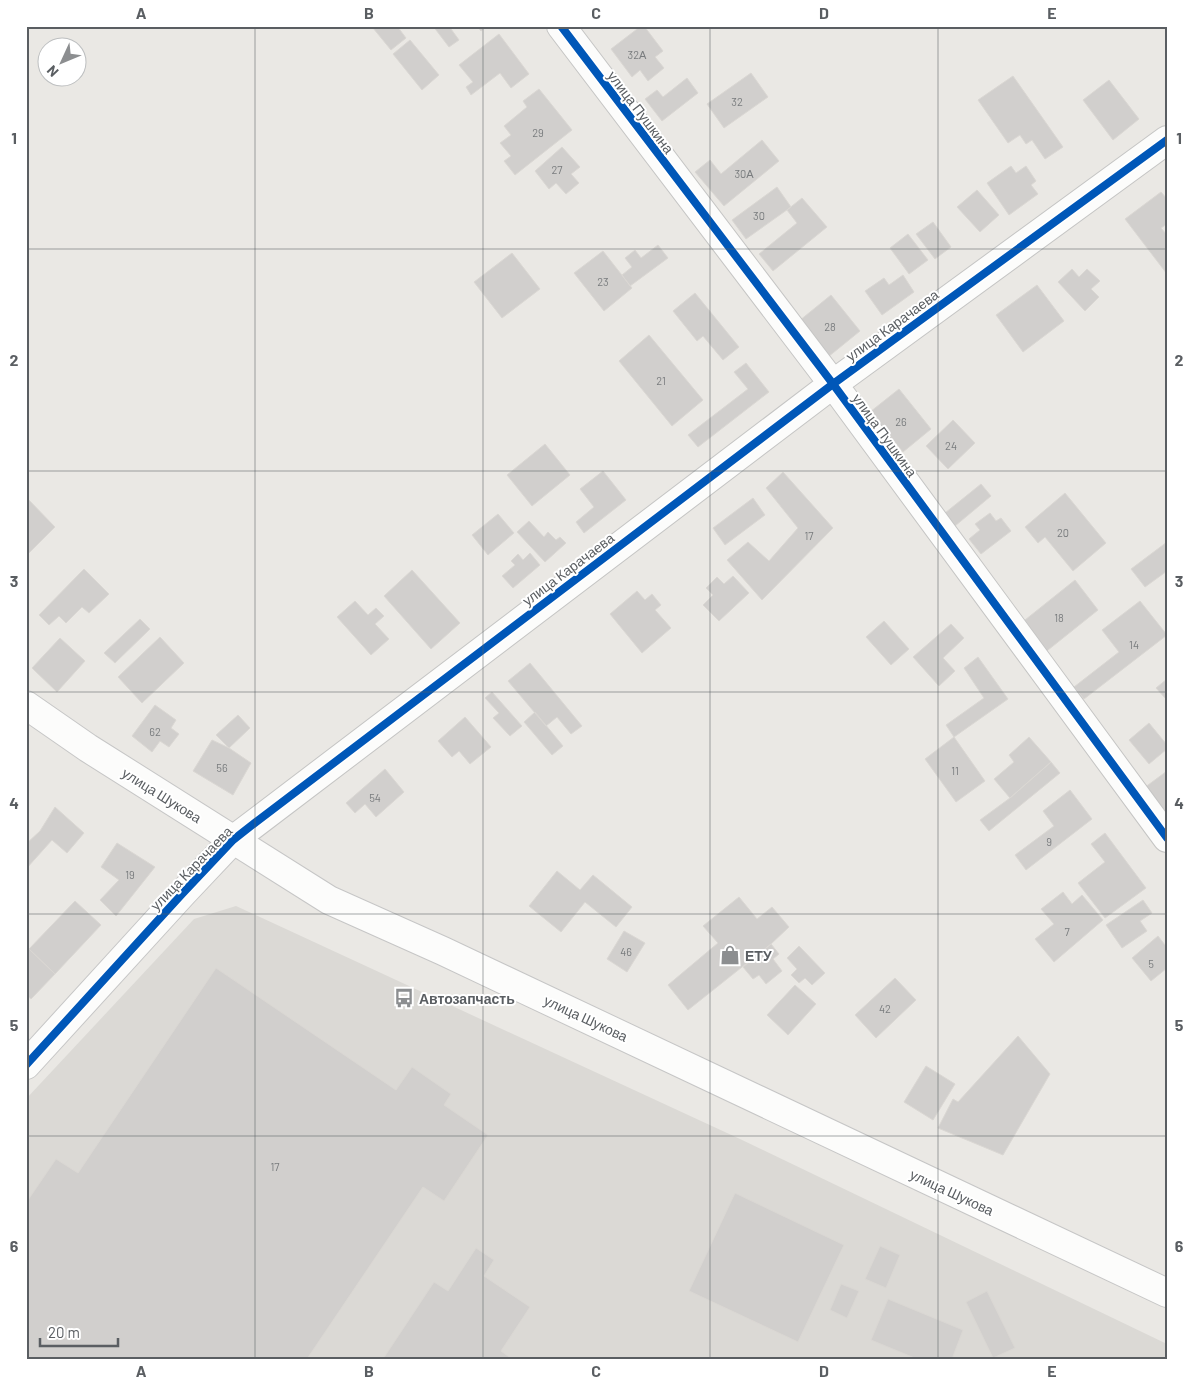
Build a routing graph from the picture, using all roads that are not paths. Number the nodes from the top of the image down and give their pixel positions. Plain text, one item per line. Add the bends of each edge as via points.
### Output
1 (561, 26) edge
2 (1167, 140) edge
3 (833, 384) junction
4 (26, 705) edge
5 (1167, 838) edge
6 (233, 840) junction
7 (26, 1065) edge
8 (1167, 1293) edge

1 - 3 street, улица Пушкина
2 - 3 street, улица Карачаева
3 - 5 street, улица Пушкина
3 - 6 street, улица Карачаева
4 - 6 street, улица Шукова
6 - 7 street, улица Карачаева
6 - 8 street, улица Шукова via 329,900

